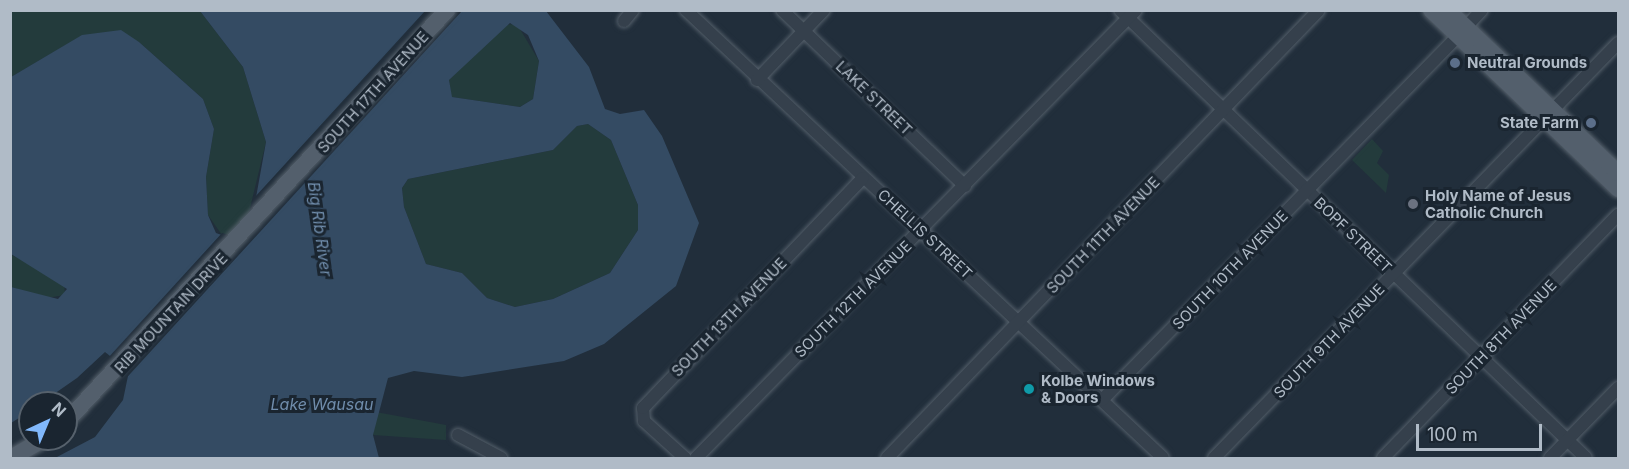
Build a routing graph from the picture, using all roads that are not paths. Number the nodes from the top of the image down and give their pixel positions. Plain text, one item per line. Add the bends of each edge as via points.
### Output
1 (447, 10) edge
2 (633, 10) edge
3 (686, 10) edge
4 (782, 10) edge
5 (824, 10) edge
6 (1320, 10) edge
7 (1431, 10) edge
8 (1448, 10) edge
9 (1482, 10) edge
10 (1128, 13) edge
11 (624, 21) dead end
12 (804, 31) junction
13 (1462, 31) junction
14 (1618, 43) edge
15 (758, 80) junction
16 (1223, 110) junction
17 (1549, 114) junction
18 (1618, 173) edge
19 (863, 178) junction
20 (965, 186) junction
21 (1618, 189) edge
22 (1307, 191) junction
23 (274, 201) joint
24 (1618, 215) edge
25 (921, 230) junction
26 (1394, 274) junction
27 (1019, 322) junction
28 (1481, 357) junction
29 (1618, 388) edge
30 (1102, 400) junction
31 (78, 410) edge
32 (458, 435) dead end
33 (1567, 441) junction
34 (24, 451) edge
35 (11, 459) edge
36 (501, 459) edge
37 (685, 459) edge
38 (696, 459) edge
39 (886, 459) edge
40 (1163, 459) edge
41 (1214, 459) edge
42 (1383, 459) edge
43 (1550, 459) edge
44 (1586, 459) edge

1 - 23 main road, SOUTH 17TH AVENUE
2 - 11 street
3 - 15 street, CHELLIS STREET
4 - 12 street, LAKE STREET
5 - 12 street
6 - 16 street, SOUTH 11TH AVENUE
7 - 13 main road
8 - 13 main road
9 - 13 street, SOUTH 10TH AVENUE
10 - 16 street, BOPF STREET
10 - 20 street, SOUTH 12TH AVENUE
12 - 15 street
12 - 20 street, LAKE STREET
13 - 17 main road
13 - 22 street, SOUTH 10TH AVENUE
14 - 17 street, SOUTH 9TH AVENUE
15 - 19 street, CHELLIS STREET
16 - 22 street, BOPF STREET
16 - 27 street, SOUTH 11TH AVENUE
17 - 18 main road
17 - 21 main road
17 - 26 street, SOUTH 9TH AVENUE
19 - 25 street, CHELLIS STREET
19 - 37 street, SOUTH 13TH AVENUE via 643,408 644,421
20 - 25 street, SOUTH 12TH AVENUE
22 - 26 street, BOPF STREET
22 - 30 street, SOUTH 10TH AVENUE
23 - 31 main road, RIB MOUNTAIN DRIVE
24 - 28 street, SOUTH 8TH AVENUE
25 - 27 street, CHELLIS STREET
25 - 38 street, SOUTH 12TH AVENUE
26 - 28 street, BOPF STREET
26 - 41 street, SOUTH 9TH AVENUE
27 - 30 street, CHELLIS STREET
27 - 39 street, SOUTH 11TH AVENUE
28 - 33 street, BOPF STREET
28 - 42 street, SOUTH 8TH AVENUE
29 - 33 street
30 - 40 street, CHELLIS STREET
32 - 36 street
33 - 43 street
33 - 44 street, BOPF STREET
34 - 35 main road

